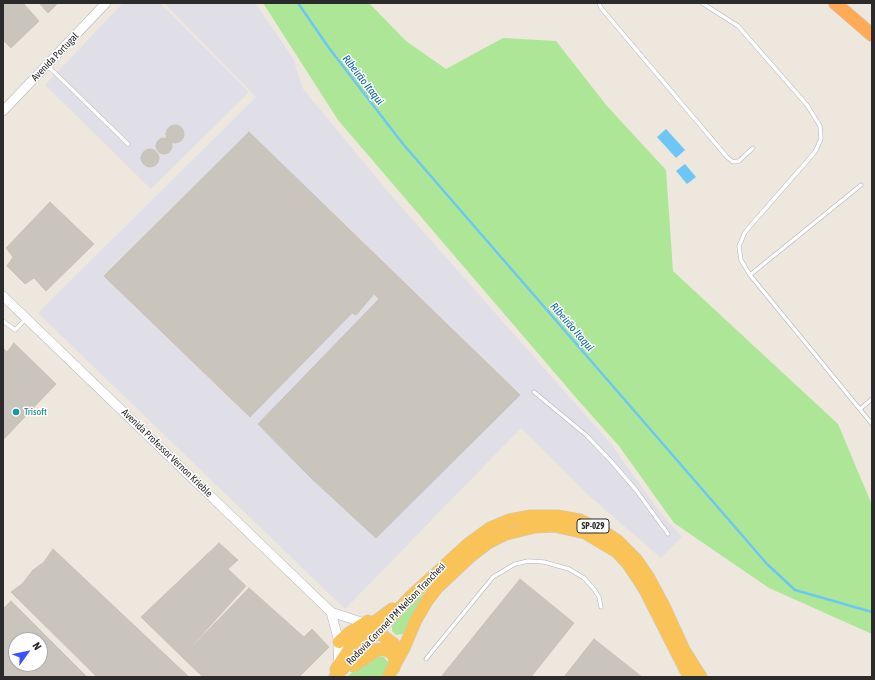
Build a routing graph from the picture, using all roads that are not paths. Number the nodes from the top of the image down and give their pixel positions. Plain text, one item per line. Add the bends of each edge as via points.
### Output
1 (106, 3) edge
2 (599, 3) edge
3 (702, 3) edge
4 (836, 3) edge
5 (872, 35) edge
6 (47, 65) junction
7 (3, 111) edge
8 (128, 144) dead end
9 (753, 148) dead end
10 (861, 185) dead end
11 (750, 275) junction
12 (3, 296) edge
13 (26, 318) junction
14 (3, 321) edge
15 (534, 392) dead end
16 (872, 399) edge
17 (860, 409) junction
18 (872, 424) edge
19 (668, 534) dead end
20 (628, 564) junction
21 (410, 597) junction
22 (601, 607) dead end
23 (331, 612) junction
24 (370, 627) junction
25 (339, 642) junction
26 (426, 659) dead end
27 (392, 667) edge
28 (336, 674) edge
29 (682, 677) edge
30 (690, 677) edge
31 (701, 677) edge

1 - 6 street, Avenida Portugal
2 - 9 lane via 727,157 733,162 739,160
3 - 11 lane via 738,26 807,105 820,126 821,139 815,152 745,232 739,246 741,260
4 - 5 highway
6 - 7 street, Avenida Portugal
6 - 8 lane
10 - 11 lane
11 - 17 lane
12 - 13 street, Avenida Professor Vernon Krieble
13 - 14 lane via 15,330
13 - 23 street, Avenida Professor Vernon Krieble
15 - 19 lane via 586,435 612,461
16 - 17 lane
17 - 18 lane
20 - 27 highway, Rodovia Coronel PM Nelson Tranchesi / SP-029 via 617,552 601,542 585,533 569,529 554,526 535,527 506,534 471,556 437,588 416,620
20 - 29 highway, SP-029
20 - 30 highway, Rodovia Coronel PM Nelson Tranchesi / SP-029 via 645,590
21 - 24 highway, Rodovia Coronel PM Nelson Tranchesi / SP-029
21 - 24 highway, SP-029
21 - 31 highway, Rodovia Coronel PM Nelson Tranchesi / SP-029 via 449,559 490,528 509,520 531,516 557,516 580,520 618,541 636,560 649,578 684,650
22 - 26 lane via 600,597 594,589 584,578 569,569 544,562 528,561 515,564 493,577
23 - 24 street, Avenida Professor Vernon Krieble
23 - 25 street
24 - 25 highway, SP-029 via 344,636
24 - 27 highway via 394,644 397,652
24 - 28 highway, Rodovia Coronel PM Nelson Tranchesi / SP-029
25 - 28 street
27 - 28 highway via 385,650 375,651

